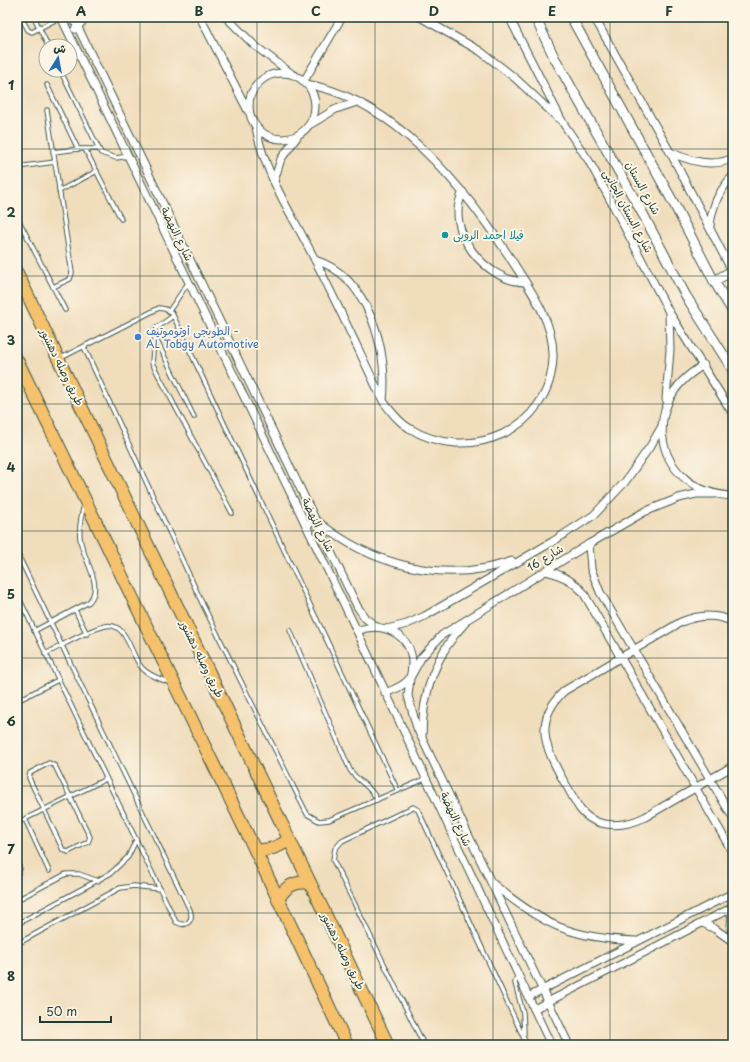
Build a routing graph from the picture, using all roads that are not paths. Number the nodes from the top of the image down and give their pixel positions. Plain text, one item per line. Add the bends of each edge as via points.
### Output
1 (21, 17) edge
2 (34, 17) edge
3 (61, 17) edge
4 (73, 17) edge
5 (87, 17) edge
6 (200, 17) edge
7 (226, 17) edge
8 (342, 17) edge
9 (420, 17) edge
10 (509, 17) edge
11 (535, 17) edge
12 (571, 17) edge
13 (594, 17) edge
14 (40, 28) junction
15 (78, 28) junction
16 (69, 32) junction
17 (44, 38) edge
18 (295, 76) junction
19 (64, 78) edge
20 (305, 82) junction
21 (46, 85) dead end
22 (357, 102) junction
23 (46, 110) dead end
24 (250, 116) junction
25 (563, 123) junction
26 (310, 124) junction
27 (256, 127) junction
28 (300, 134) junction
29 (78, 149) junction
30 (85, 149) junction
31 (98, 149) junction
32 (53, 152) junction
33 (670, 152) junction
34 (128, 156) junction
35 (733, 158) edge
36 (54, 162) junction
37 (17, 167) edge
38 (97, 172) junction
39 (733, 176) edge
40 (274, 181) junction
41 (59, 191) junction
42 (463, 192) junction
43 (167, 213) junction
44 (17, 217) edge
45 (157, 217) junction
46 (121, 219) dead end
47 (710, 226) junction
48 (315, 260) junction
49 (732, 272) edge
50 (17, 273) edge
51 (714, 281) junction
52 (188, 282) junction
53 (526, 282) junction
54 (53, 287) junction
55 (65, 310) dead end
56 (169, 311) junction
57 (669, 312) junction
58 (733, 312) edge
59 (173, 316) junction
60 (153, 333) junction
61 (84, 347) junction
62 (17, 360) edge
63 (58, 360) junction
64 (704, 365) junction
65 (733, 370) edge
66 (383, 401) junction
67 (665, 407) junction
68 (733, 414) edge
69 (194, 417) dead end
70 (662, 426) junction
71 (714, 494) junction
72 (733, 496) edge
73 (85, 500) junction
74 (232, 513) dead end
75 (316, 520) junction
76 (306, 525) junction
77 (589, 544) junction
78 (17, 553) edge
79 (528, 556) junction
80 (546, 571) junction
81 (17, 596) edge
82 (75, 610) junction
83 (469, 618) junction
84 (733, 622) edge
85 (50, 623) junction
86 (377, 627) junction
87 (387, 629) junction
88 (290, 630) dead end
89 (34, 631) junction
90 (357, 631) junction
91 (87, 634) junction
92 (62, 646) junction
93 (634, 649) junction
94 (45, 654) junction
95 (620, 657) junction
96 (410, 678) junction
97 (58, 680) junction
98 (175, 685) junction
99 (385, 693) junction
100 (17, 700) edge
101 (422, 740) junction
102 (733, 766) edge
103 (106, 779) junction
104 (710, 779) junction
105 (425, 780) junction
106 (696, 788) junction
107 (398, 791) junction
108 (70, 796) junction
109 (377, 800) junction
110 (44, 810) junction
111 (733, 818) edge
112 (25, 819) junction
113 (17, 823) edge
114 (136, 840) junction
115 (288, 840) junction
116 (255, 850) junction
117 (733, 852) edge
118 (17, 863) edge
119 (49, 870) dead end
120 (17, 875) edge
121 (98, 881) junction
122 (490, 881) junction
123 (310, 883) junction
124 (160, 890) junction
125 (733, 893) edge
126 (17, 900) edge
127 (278, 900) junction
128 (713, 904) junction
129 (733, 908) edge
130 (718, 915) junction
131 (702, 923) junction
132 (17, 924) edge
133 (636, 941) junction
134 (733, 941) edge
135 (17, 944) edge
136 (517, 975) junction
137 (542, 989) junction
138 (528, 997) junction
139 (548, 1001) junction
140 (534, 1009) junction
141 (524, 1037) junction
142 (347, 1045) edge
143 (388, 1045) edge
144 (424, 1045) edge
145 (527, 1045) edge
146 (551, 1045) edge
147 (569, 1045) edge

1 - 14 lane via 30,32
2 - 14 lane
3 - 14 lane
3 - 16 street, شارع النهضة
4 - 15 street, شارع النهضة
5 - 15 street
6 - 24 street
7 - 18 street via 254,45
8 - 20 street
9 - 25 street via 480,51 515,78
10 - 25 street, شارع البستان الجانبى
11 - 65 street, شارع البستان via 554,57 686,296
12 - 51 street, شارع البستان
13 - 33 street
14 - 17 lane
15 - 16 street
15 - 43 street, شارع النهضة
16 - 34 street, شارع النهضة
18 - 20 street
18 - 24 street via 277,74 260,82 250,97
19 - 31 lane
20 - 22 street via 333,90
20 - 26 street via 311,89 315,103
21 - 29 lane
22 - 26 street via 336,109
22 - 42 street via 412,140
23 - 32 lane
24 - 27 street
25 - 57 street, شارع البستان الجانبى via 603,186
26 - 28 street
27 - 28 street via 265,135 277,139 289,139
27 - 40 street via 264,160
28 - 40 street via 281,159
29 - 30 lane
29 - 32 lane
30 - 31 lane
30 - 38 lane
31 - 34 lane via 108,157
32 - 36 lane
33 - 35 street via 704,163 728,161
33 - 47 street
34 - 45 street, شارع النهضة
36 - 37 lane
36 - 41 lane
38 - 41 lane
38 - 46 lane
39 - 47 street via 719,192 714,203
40 - 48 street
41 - 54 lane via 72,273 70,280
42 - 53 street
42 - 53 street via 457,218 468,244 496,274 510,280
43 - 45 street
43 - 75 street, شارع النهضة
44 - 54 lane
45 - 52 street, شارع النهضة
47 - 49 street
48 - 66 street
48 - 66 street via 342,273 370,315 385,375
49 - 51 street
50 - 63 main road, طريق وصله دهشور
51 - 58 street, شارع البستان
52 - 56 lane
52 - 76 street, شارع النهضة
53 - 66 street via 548,324 554,356 548,388 537,406 522,422 504,434 480,442 442,442 407,427
54 - 55 lane
56 - 59 lane
56 - 61 lane via 158,308
57 - 64 street, شارع البستان الجانبى
57 - 67 street via 670,356
59 - 60 lane via 157,326
59 - 107 lane
60 - 69 lane
60 - 74 lane via 152,363
61 - 63 lane
61 - 109 lane via 203,605 305,810 315,819 324,821
62 - 73 main road
63 - 115 main road, طريق وصله دهشور
64 - 67 street via 680,382
64 - 68 street, شارع البستان الجانبى
67 - 70 street
70 - 71 street via 664,444 674,466 697,487
70 - 79 street, شارع 16 via 639,464 594,515
71 - 72 street
71 - 77 street, شارع 16 via 690,496 662,504
73 - 82 lane via 80,521 80,540 96,591 89,602
73 - 98 main road
75 - 76 street
75 - 79 street via 333,534 366,553 416,568 462,571
75 - 86 street, شارع النهضة via 357,606
76 - 90 street, شارع النهضة
77 - 80 street, شارع 16
77 - 93 street via 589,561 593,577
78 - 85 lane
79 - 87 street, شارع 16 via 425,616
80 - 83 street, شارع 16
80 - 95 street via 563,575 583,592
81 - 89 lane
82 - 85 lane
82 - 91 lane
83 - 96 street, شارع 16 via 434,642 415,666
83 - 101 street via 444,650 433,674 425,700
84 - 93 street via 712,616 690,618
85 - 89 lane
85 - 92 lane
86 - 87 street
86 - 90 street
87 - 96 street, شارع النهضة via 401,637 410,651
88 - 109 lane via 350,770 371,790
89 - 94 lane
90 - 99 street, شارع النهضة
91 - 92 lane
91 - 98 lane via 105,626 118,629 125,636 133,656 143,669
92 - 94 lane
92 - 124 lane via 190,910 191,921 186,925 176,922
93 - 95 street
93 - 104 street
94 - 97 lane
95 - 106 street
95 - 106 street via 564,691 556,698 546,718 548,751 578,805 590,817 600,822 623,825 645,817
96 - 99 street via 401,686
96 - 101 street, شارع النهضة via 408,696
97 - 100 lane
97 - 103 lane
98 - 116 main road
99 - 105 street, شارع النهضة
101 - 122 street, شارع النهضة
102 - 104 street
103 - 108 lane
103 - 114 lane
104 - 106 street
104 - 111 street
105 - 107 lane
105 - 136 street, شارع النهضة
106 - 117 street
107 - 109 lane
108 - 110 lane
108 - 110 lane via 55,766 45,764 30,773 29,778
108 - 110 lane via 90,837 86,844 68,852 63,850
110 - 112 lane
112 - 113 lane
112 - 119 lane
114 - 121 lane via 123,863
114 - 124 lane
115 - 116 main road via 276,848
115 - 123 main road, طريق وصله دهشور
116 - 127 main road
118 - 120 lane via 20,869
121 - 126 lane via 70,873
121 - 132 lane
122 - 133 street via 522,906 556,927 596,938
122 - 137 street, شارع النهضة
123 - 127 main road via 302,882 287,887
123 - 143 main road, طريق وصله دهشور
124 - 135 lane via 134,886 120,888
125 - 128 street
127 - 142 main road
128 - 130 street
128 - 133 street
129 - 130 street
129 - 134 street
130 - 131 street
131 - 134 street
131 - 139 street
133 - 137 street
136 - 138 street, شارع النهضة
136 - 141 lane via 515,983 523,1013
137 - 138 street
137 - 139 street, شارع النهضة
138 - 140 street, شارع النهضة
139 - 140 street
139 - 147 street, شارع النهضة
140 - 146 street, شارع النهضة
141 - 144 lane via 418,810 412,807 342,841 335,849 333,860
141 - 145 lane

